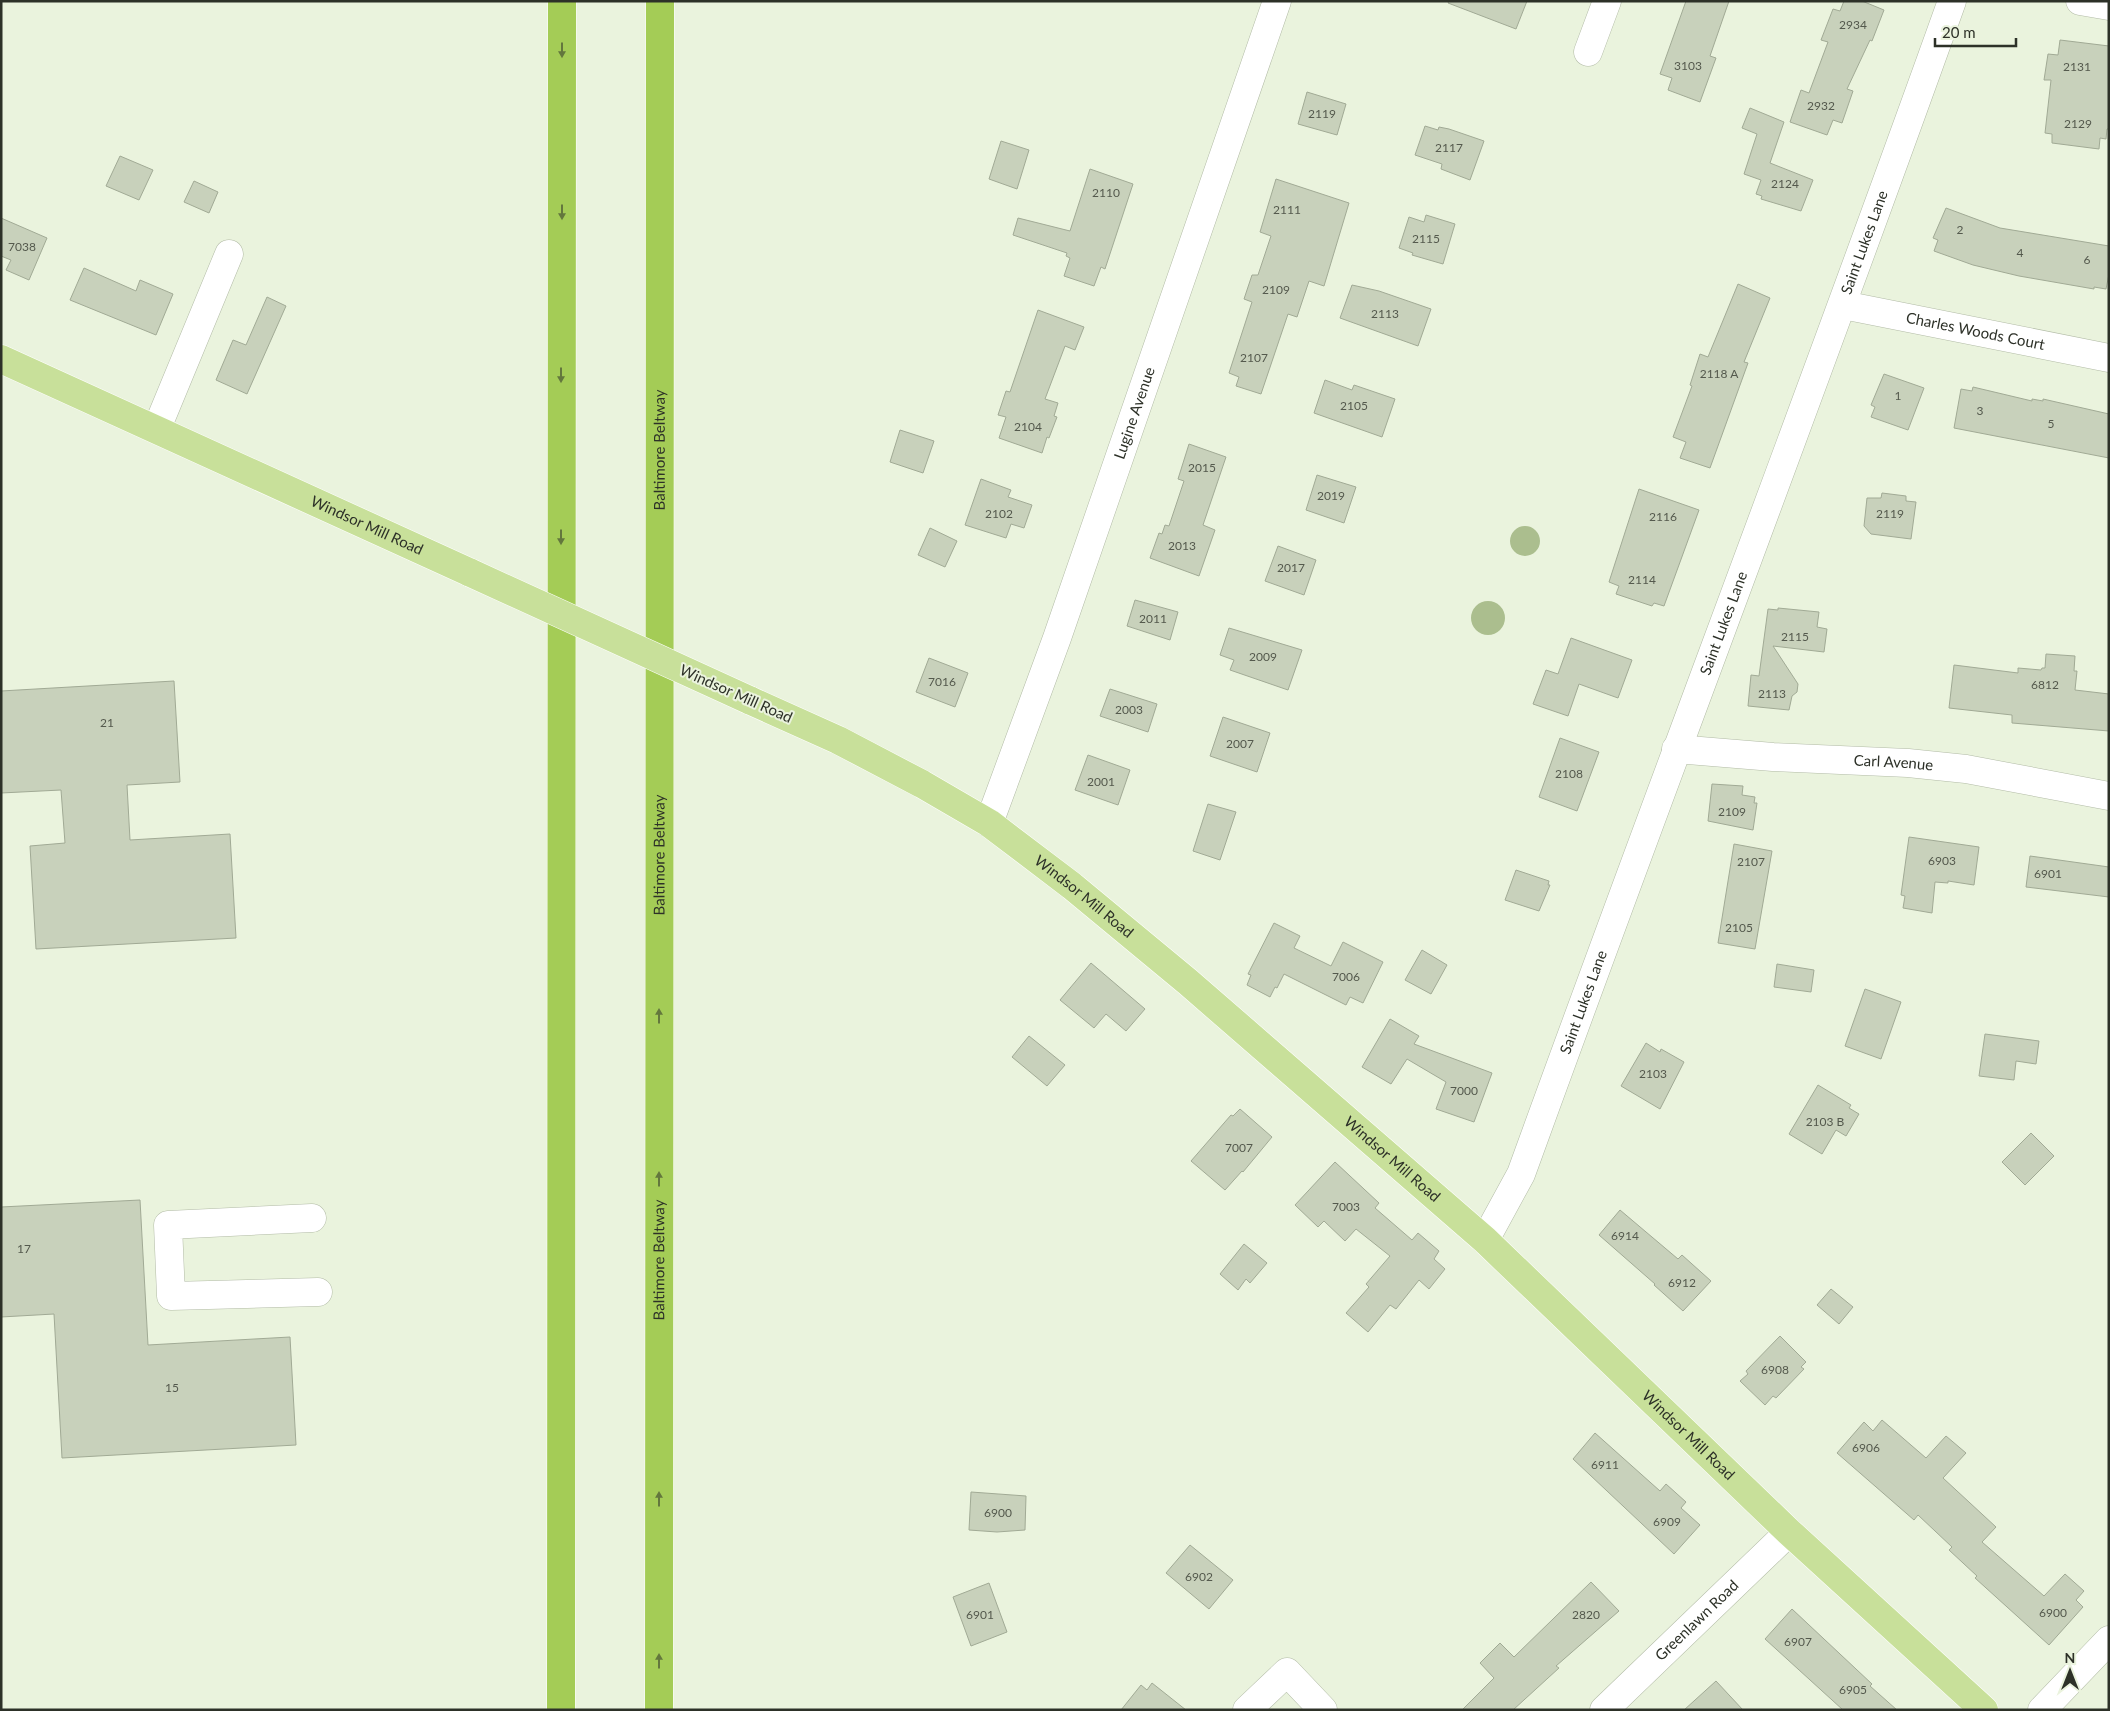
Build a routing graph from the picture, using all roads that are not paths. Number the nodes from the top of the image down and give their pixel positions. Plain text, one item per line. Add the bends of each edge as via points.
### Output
1 (562, 1) edge
2 (660, 1) edge
3 (1277, 1) edge
4 (1607, 1) edge
5 (1952, 1) edge
6 (2080, 1) edge
7 (2109, 6) edge
8 (1588, 52) dead end
9 (228, 254) dead end
10 (1843, 305) junction
11 (2109, 358) edge
12 (1, 359) edge
13 (157, 428) junction
14 (1676, 748) junction
15 (2109, 796) edge
16 (989, 823) junction
17 (312, 1218) dead end
18 (1485, 1240) junction
19 (318, 1292) dead end
20 (1789, 1532) junction
21 (2109, 1640) edge
22 (561, 1710) edge
23 (659, 1710) edge
24 (1247, 1710) edge
25 (1323, 1710) edge
26 (1604, 1710) edge
27 (1984, 1710) edge
28 (2042, 1710) edge

1 -> 22 highway
23 -> 2 highway, Baltimore Beltway
3 - 16 street, Lugine Avenue via 1057,638
4 - 8 street
5 - 10 street, Saint Lukes Lane
6 - 7 street
9 - 13 street
10 - 11 street, Charles Woods Court
10 - 14 street, Saint Lukes Lane
12 - 13 main road, Windsor Mill Road
13 - 16 main road, Windsor Mill Road, bridge via 838,740
14 - 15 street, Carl Avenue via 1966,769
14 - 18 street, Saint Lukes Lane via 1521,1174
16 - 18 main road, Windsor Mill Road via 1072,886 1188,982
17 - 19 street via 168,1225 171,1296
18 - 20 main road, Windsor Mill Road
20 - 26 street, Greenlawn Road
20 - 27 main road, Windsor Mill Road
21 - 28 street
24 - 25 street via 1287,1672

